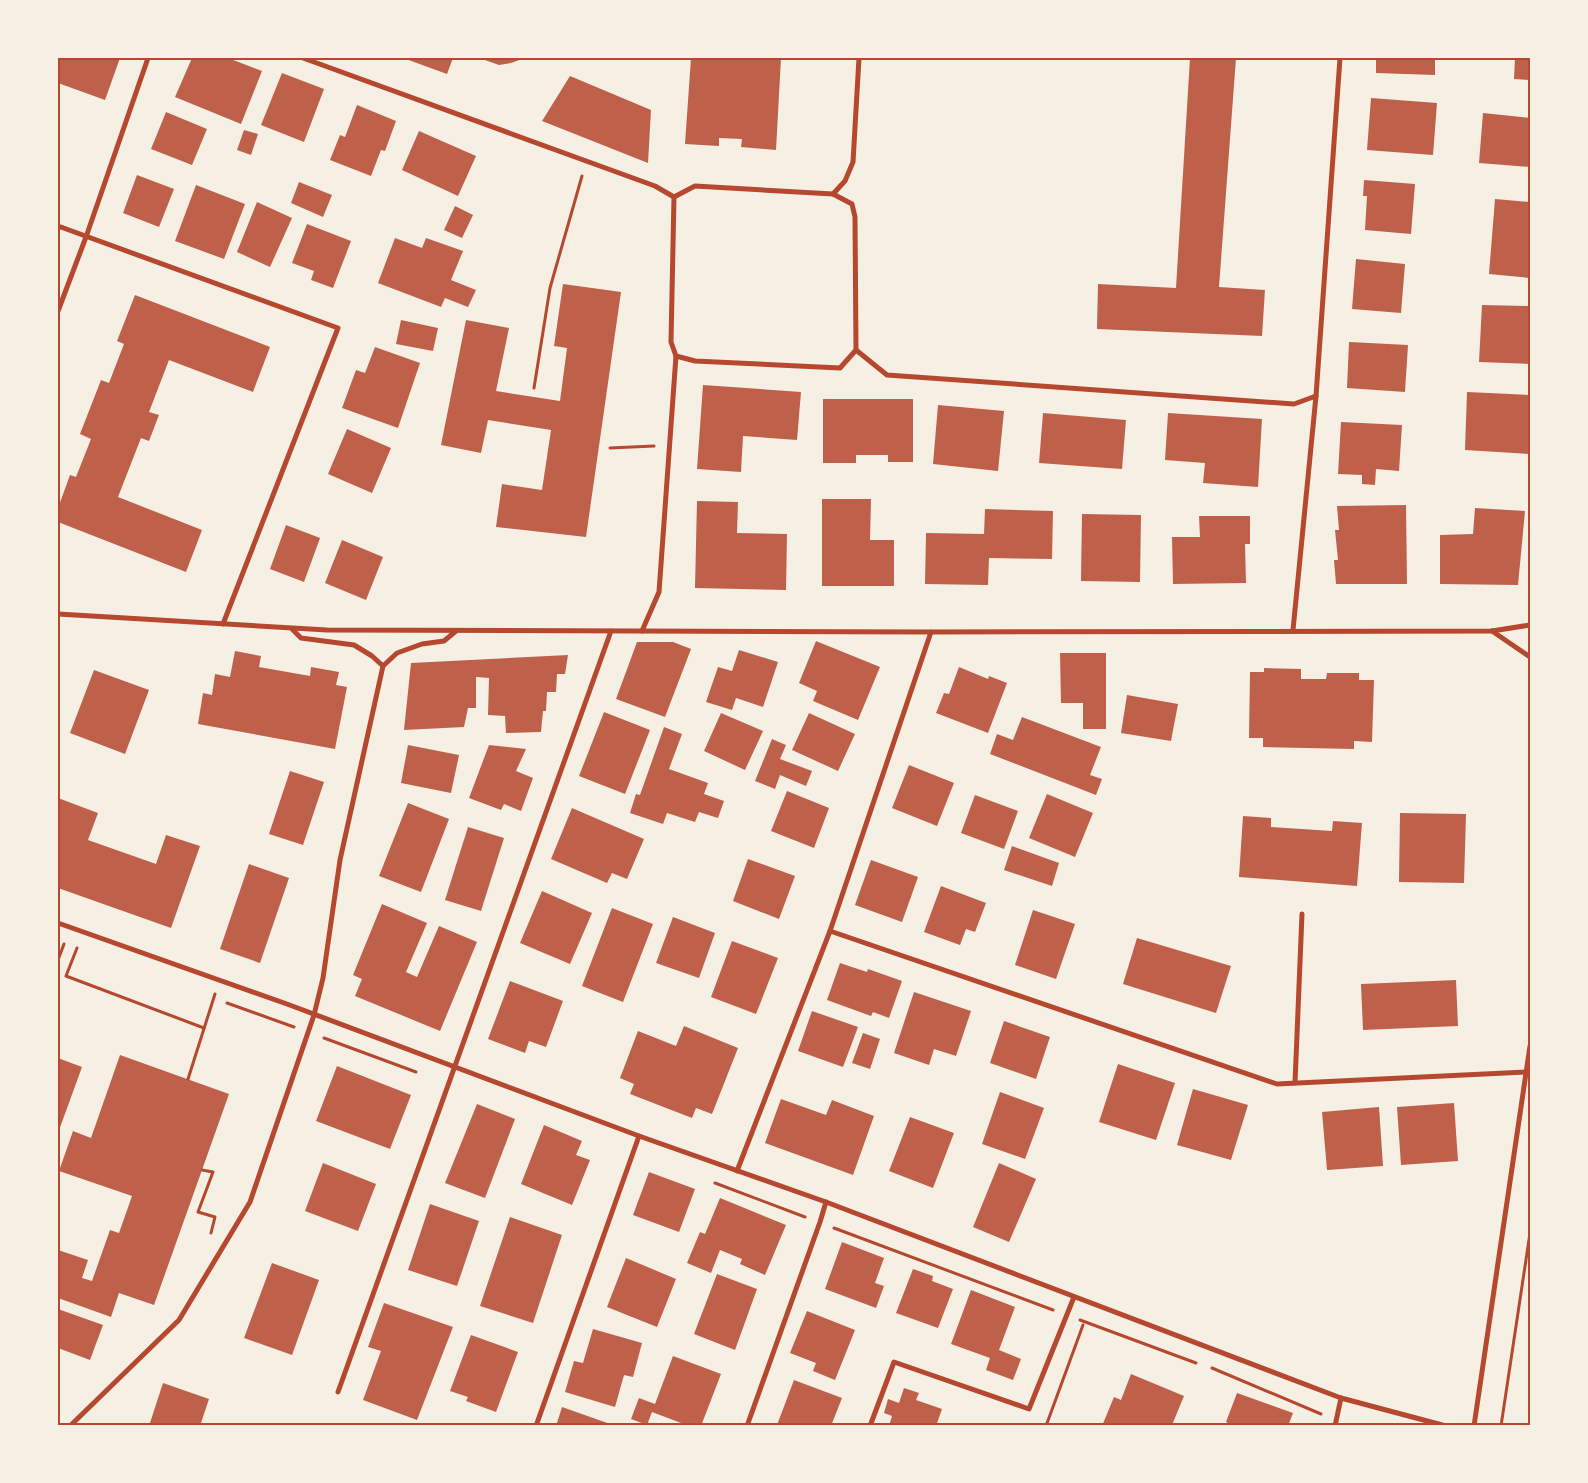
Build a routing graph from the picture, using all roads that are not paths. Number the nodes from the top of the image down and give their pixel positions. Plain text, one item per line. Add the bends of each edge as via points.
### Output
1 (148, 58) edge
2 (304, 58) edge
3 (859, 58) edge
4 (1340, 58) edge
5 (833, 194) junction
6 (674, 197) junction
7 (58, 226) edge
8 (86, 237) junction
9 (58, 311) edge
10 (856, 350) junction
11 (676, 356) junction
12 (1316, 396) junction
13 (58, 614) edge
14 (223, 624) junction
15 (1530, 625) edge
16 (292, 628) junction
17 (1293, 630) junction
18 (456, 631) junction
19 (611, 631) junction
20 (642, 631) junction
21 (1492, 631) junction
22 (932, 632) junction
23 (1530, 657) edge
24 (383, 666) junction
25 (1302, 914) dead end
26 (58, 923) edge
27 (830, 931) junction
28 (314, 1015) junction
29 (1530, 1046) edge
30 (455, 1067) junction
31 (1526, 1072) junction
32 (1295, 1083) junction
33 (639, 1136) junction
34 (737, 1172) junction
35 (826, 1202) junction
36 (1074, 1297) junction
37 (338, 1392) dead end
38 (1341, 1398) junction
39 (1335, 1423) edge
40 (70, 1426) edge
41 (536, 1426) edge
42 (747, 1426) edge
43 (870, 1426) edge
44 (1446, 1426) edge
45 (1474, 1426) edge

1 - 8 street
2 - 6 street via 655,186
3 - 5 street via 853,162 845,181
4 - 12 street
5 - 6 street via 695,186
5 - 10 street via 852,204 855,217
6 - 11 street via 671,342
7 - 8 street
8 - 9 street
8 - 14 street via 338,328
10 - 11 street via 840,368 695,361
10 - 12 street via 887,375 1294,404
11 - 20 street via 659,592
12 - 17 street
13 - 14 street
14 - 16 street
15 - 21 street
16 - 18 street
16 - 24 street via 301,638 354,645
17 - 21 street
17 - 22 street
18 - 19 street
18 - 24 street via 444,641 422,644 397,653
19 - 20 street
19 - 30 street
20 - 22 street
21 - 23 street
22 - 27 street
24 - 28 street via 340,860 323,978
25 - 32 street
26 - 28 street
27 - 32 street via 1277,1084
27 - 34 street
28 - 30 street
28 - 40 street via 250,1202 179,1320
29 - 31 street
30 - 33 street
30 - 37 street
31 - 32 street
31 - 45 street
33 - 34 street
33 - 41 street
34 - 35 street
35 - 36 street
35 - 42 street
36 - 38 street
36 - 43 street via 1029,1409 894,1362
38 - 39 street
38 - 44 street

